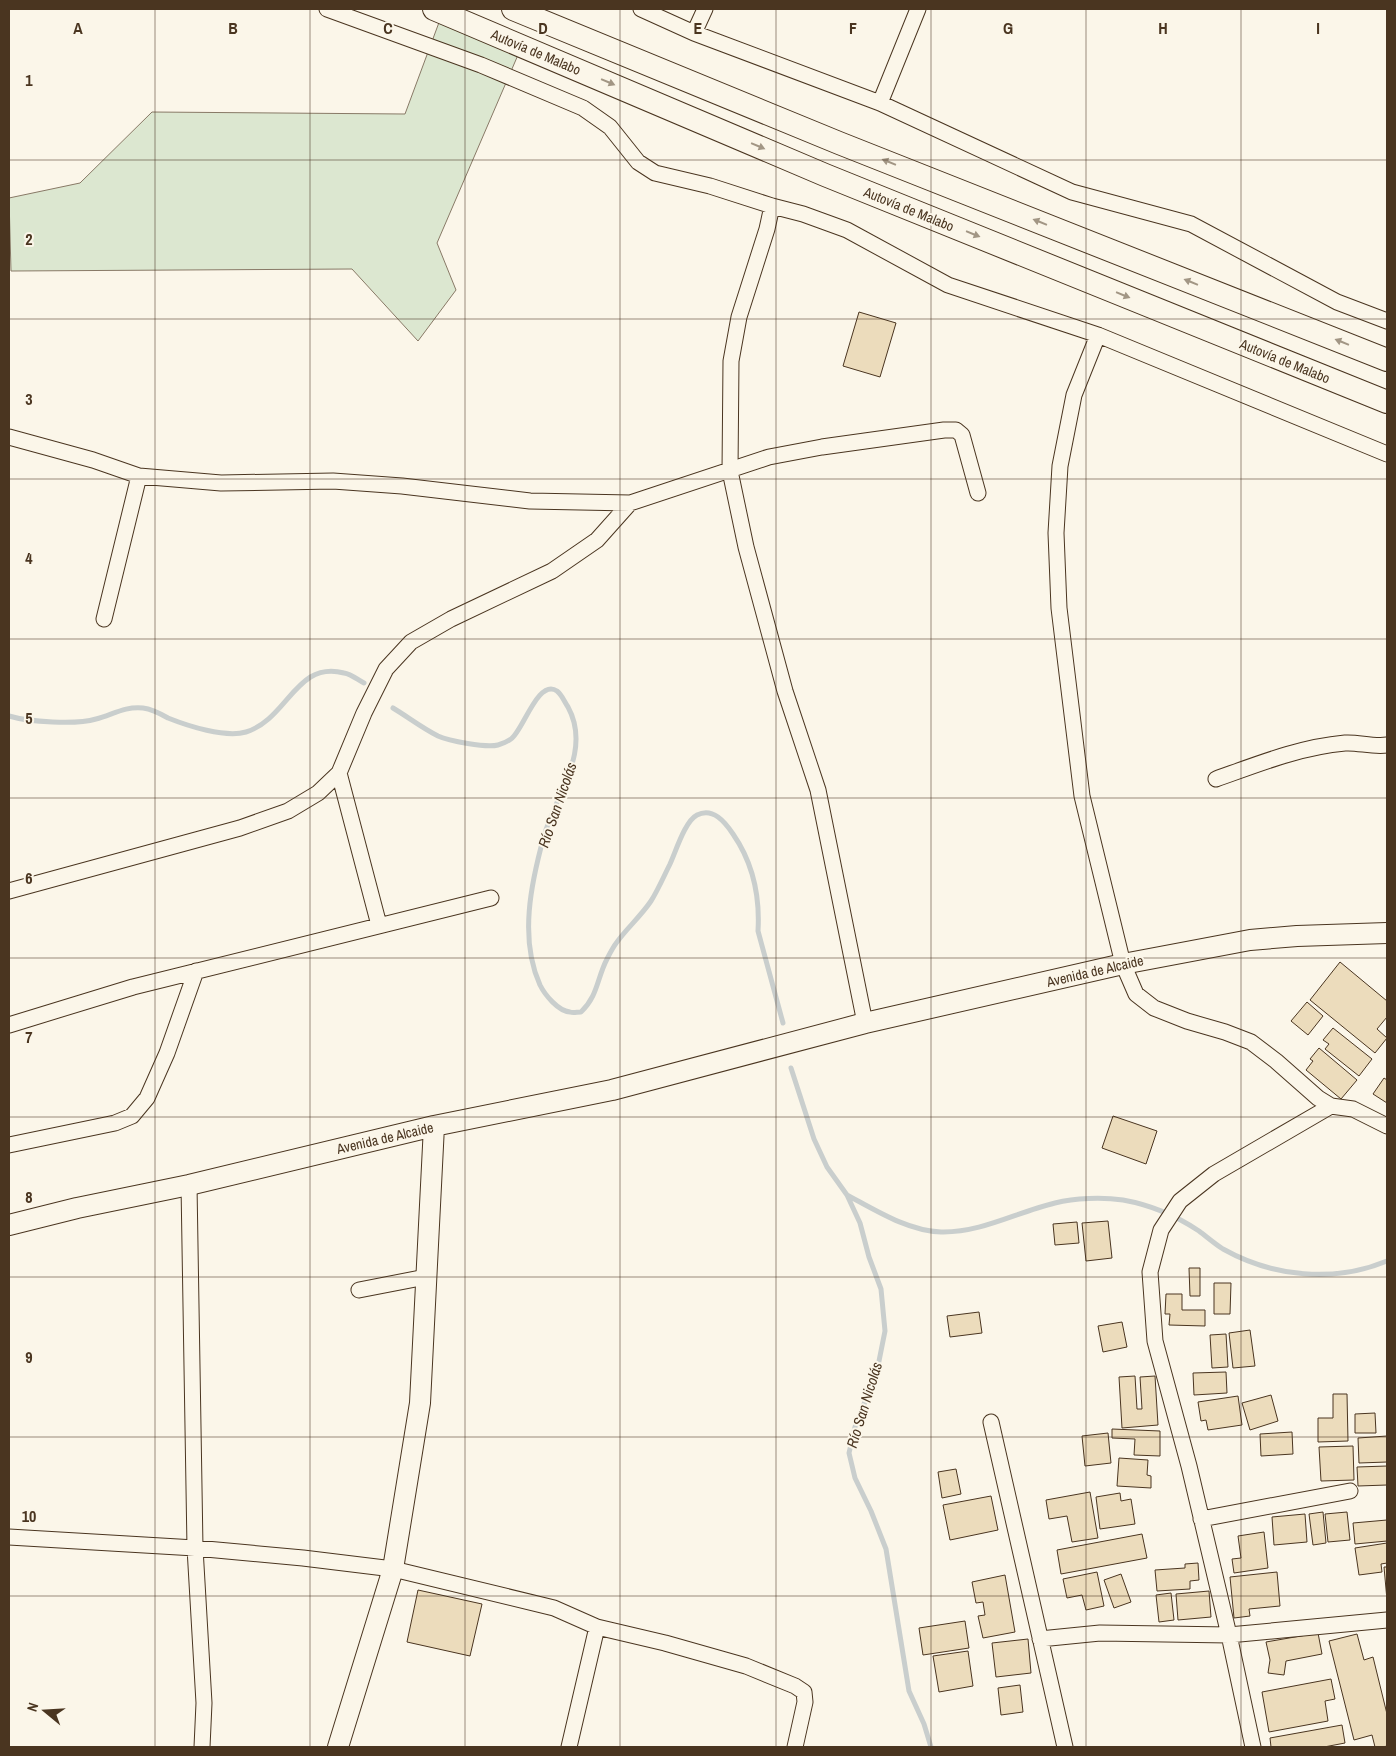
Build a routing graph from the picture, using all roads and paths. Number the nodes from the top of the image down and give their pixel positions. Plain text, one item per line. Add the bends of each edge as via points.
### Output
1 (327, 9) edge
2 (434, 9) edge
3 (513, 9) edge
4 (641, 9) edge
5 (705, 9) edge
6 (918, 9) edge
7 (694, 34) junction
8 (880, 103) junction
9 (772, 206) junction
10 (1387, 321) edge
11 (1098, 335) junction
12 (1387, 360) edge
13 (1387, 402) edge
14 (9, 437) edge
15 (1387, 454) edge
16 (730, 471) junction
17 (139, 476) junction
18 (978, 493) dead end
19 (630, 503) junction
20 (104, 620) dead end
21 (1387, 745) edge
22 (339, 773) junction
23 (1216, 779) dead end
24 (9, 891) edge
25 (491, 898) dead end
26 (379, 925) junction
27 (1387, 933) edge
28 (1123, 964) junction
29 (196, 971) junction
30 (866, 1023) junction
31 (9, 1025) edge
32 (1331, 1106) junction
33 (434, 1126) junction
34 (1387, 1126) edge
35 (9, 1145) edge
36 (189, 1185) junction
37 (9, 1225) edge
38 (426, 1277) junction
39 (359, 1290) dead end
40 (991, 1422) dead end
41 (1350, 1491) dead end
42 (1202, 1519) junction
43 (9, 1538) edge
44 (195, 1548) junction
45 (393, 1569) junction
46 (1387, 1620) edge
47 (597, 1627) junction
48 (1230, 1635) junction
49 (1040, 1639) junction
50 (202, 1747) edge
51 (338, 1747) edge
52 (569, 1747) edge
53 (795, 1747) edge
54 (1065, 1747) edge
55 (1253, 1747) edge

1 - 9 street via 481,65 583,108 610,127 638,162 655,173
2 -> 13 main road, Autovía de Malabo via 825,175
12 -> 3 main road
4 - 7 street
5 - 7 street
6 - 8 street
7 - 8 street
8 - 10 street via 1072,192 1191,224 1337,302
9 - 11 street via 847,230 948,285
9 - 16 street via 739,317 731,361
11 - 15 street
11 - 28 street via 1074,396 1060,466 1056,533 1058,598 1082,796
14 - 17 street
16 - 18 street via 769,457 822,447 956,430 962,435
16 - 19 street
16 - 30 street via 746,547 784,691 818,790
17 - 19 street via 221,483 333,481 530,501
17 - 20 street
19 - 22 street via 597,540 552,571 410,642 386,669
21 - 23 street via 1347,743 1292,752
22 - 24 street via 318,793 288,811 240,828
22 - 26 street
25 - 26 street
26 - 29 street
27 - 28 main road, Avenida de Alcaide via 1250,940
28 - 30 main road, Avenida de Alcaide
28 - 32 street via 1136,994 1154,1008 1251,1042
29 - 31 street
29 - 35 street via 159,1071 147,1098 132,1116 115,1123
30 - 33 main road, Avenida de Alcaide via 612,1090
32 - 34 street via 1353,1109
32 - 42 street via 1214,1174 1180,1201 1161,1230 1150,1272 1155,1341
33 - 36 main road, Avenida de Alcaide
33 - 38 main road
36 - 37 main road, Avenida de Alcaide
36 - 44 street
38 - 39 street
38 - 45 main road via 420,1403
40 - 49 street
41 - 42 street
42 - 48 street
43 - 44 street
44 - 45 street
44 - 50 street via 204,1704
45 - 47 street via 554,1608
45 - 51 main road
46 - 48 street
47 - 52 street
47 - 53 street via 746,1666 795,1686 804,1692 805,1702
48 - 49 street via 1100,1633
48 - 55 street
49 - 54 street

